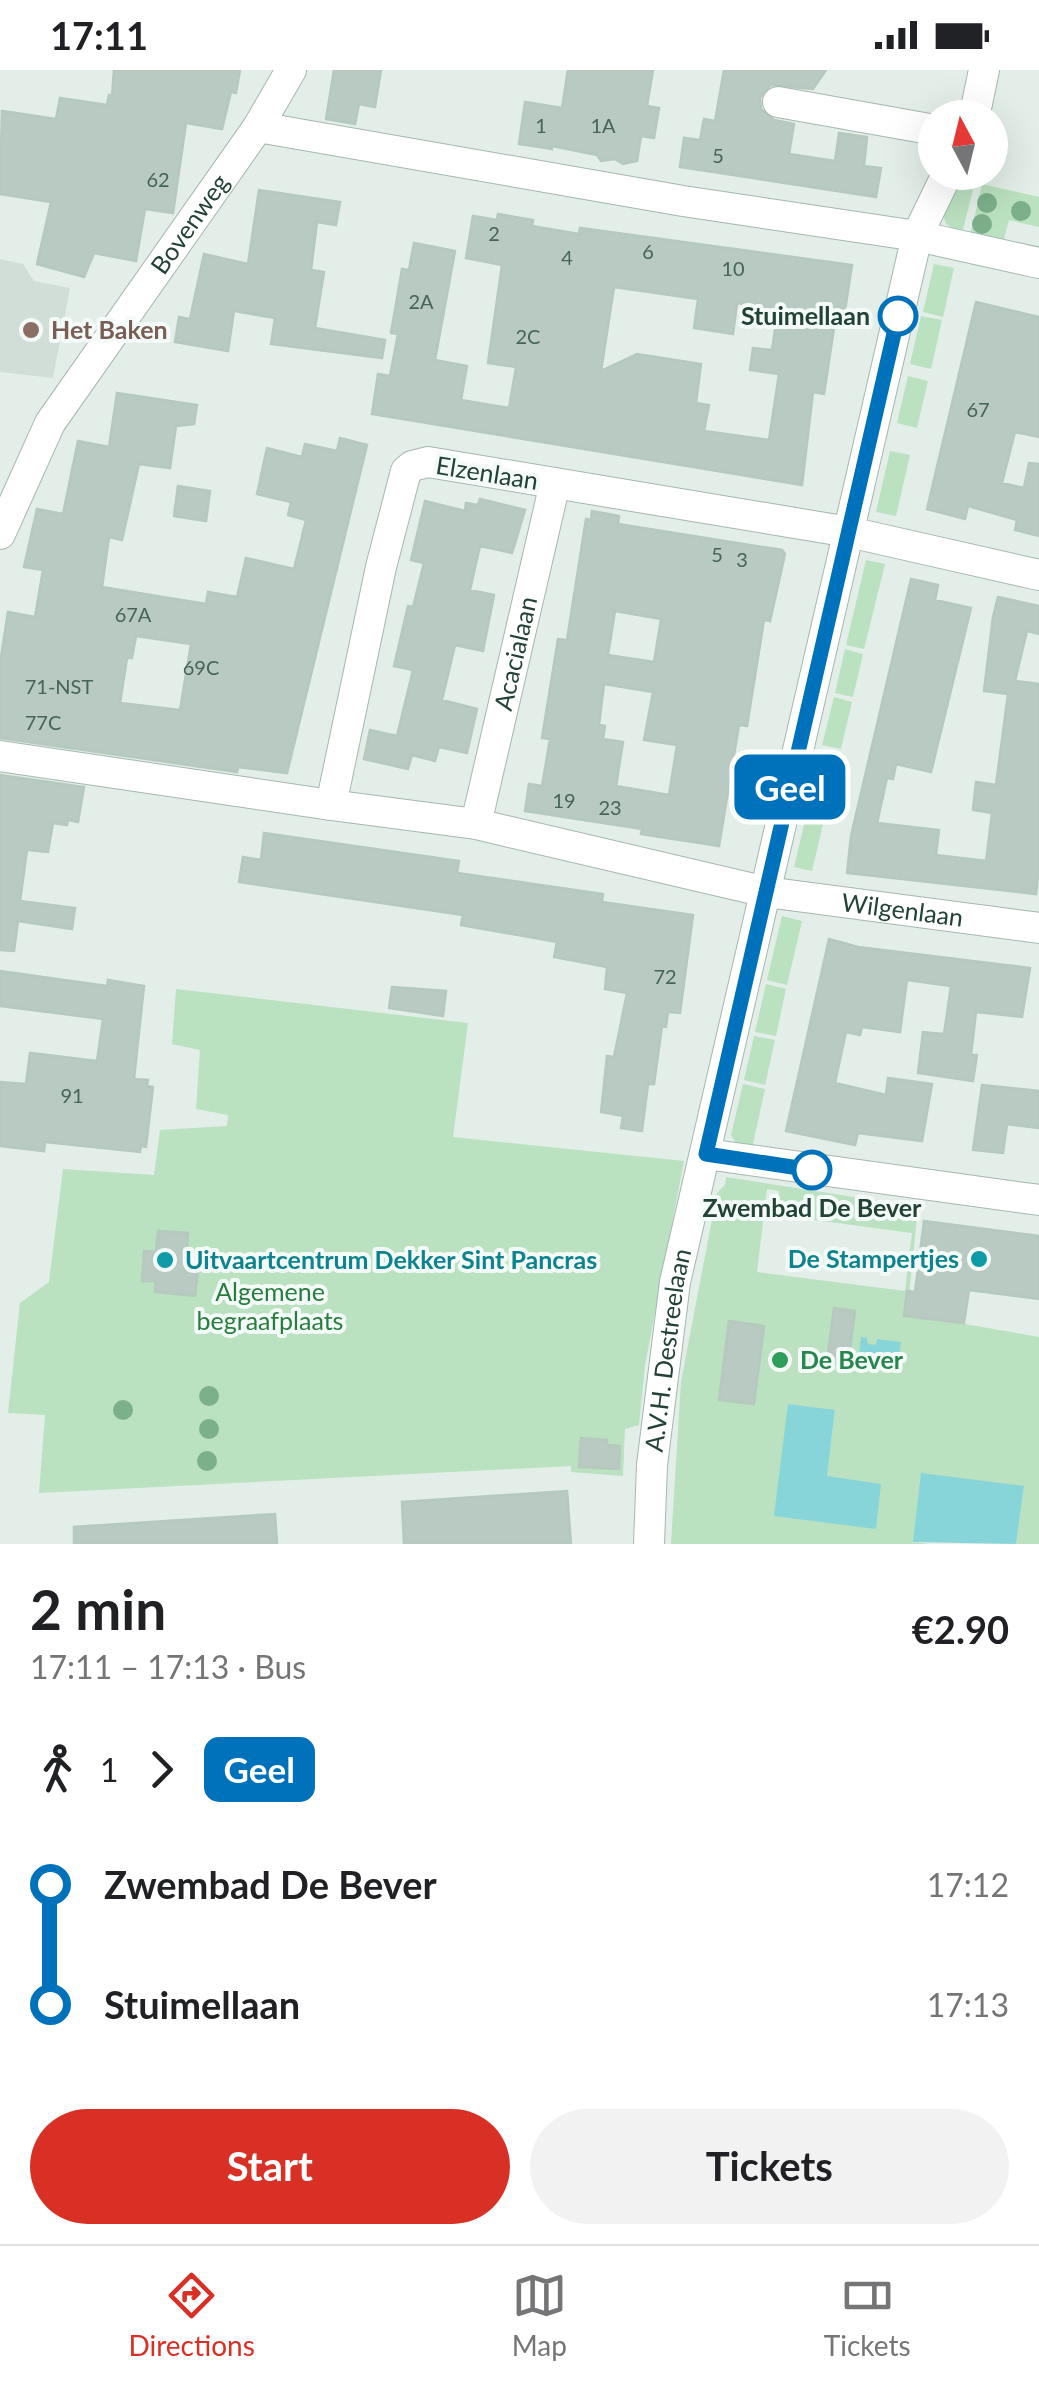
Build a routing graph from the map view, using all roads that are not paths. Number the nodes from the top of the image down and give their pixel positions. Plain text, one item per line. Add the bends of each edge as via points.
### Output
1 (292, 70) edge
2 (984, 70) edge
3 (978, 100) edge
4 (778, 102) dead end
5 (258, 127) junction
6 (918, 127) edge
7 (939, 190) edge
8 (917, 236) junction
9 (1039, 263) edge
10 (555, 484) junction
11 (850, 532) junction
12 (0, 534) edge
13 (1039, 575) edge
14 (0, 756) edge
15 (331, 805) junction
16 (476, 824) junction
17 (766, 892) junction
18 (1039, 928) edge
19 (706, 1154) junction
20 (1039, 1200) edge
21 (649, 1544) edge

1 - 5 street, Bovenweg
2 - 3 street
4 - 6 street
5 - 8 street
5 - 12 street, Bovenweg via 50,423
7 - 8 street, A.V.H. Destreelaan
8 - 9 street
8 - 11 street, A.V.H. Destreelaan
10 - 11 street, Elzenlaan
10 - 15 street, Elzenlaan via 428,462 406,471
10 - 16 street, Acacialaan
11 - 13 street
11 - 17 street, A.V.H. Destreelaan
14 - 15 street
15 - 16 street
16 - 17 street
17 - 18 street, Wilgenlaan
17 - 19 street, A.V.H. Destreelaan
19 - 20 street
19 - 21 street, A.V.H. Destreelaan via 675,1282

